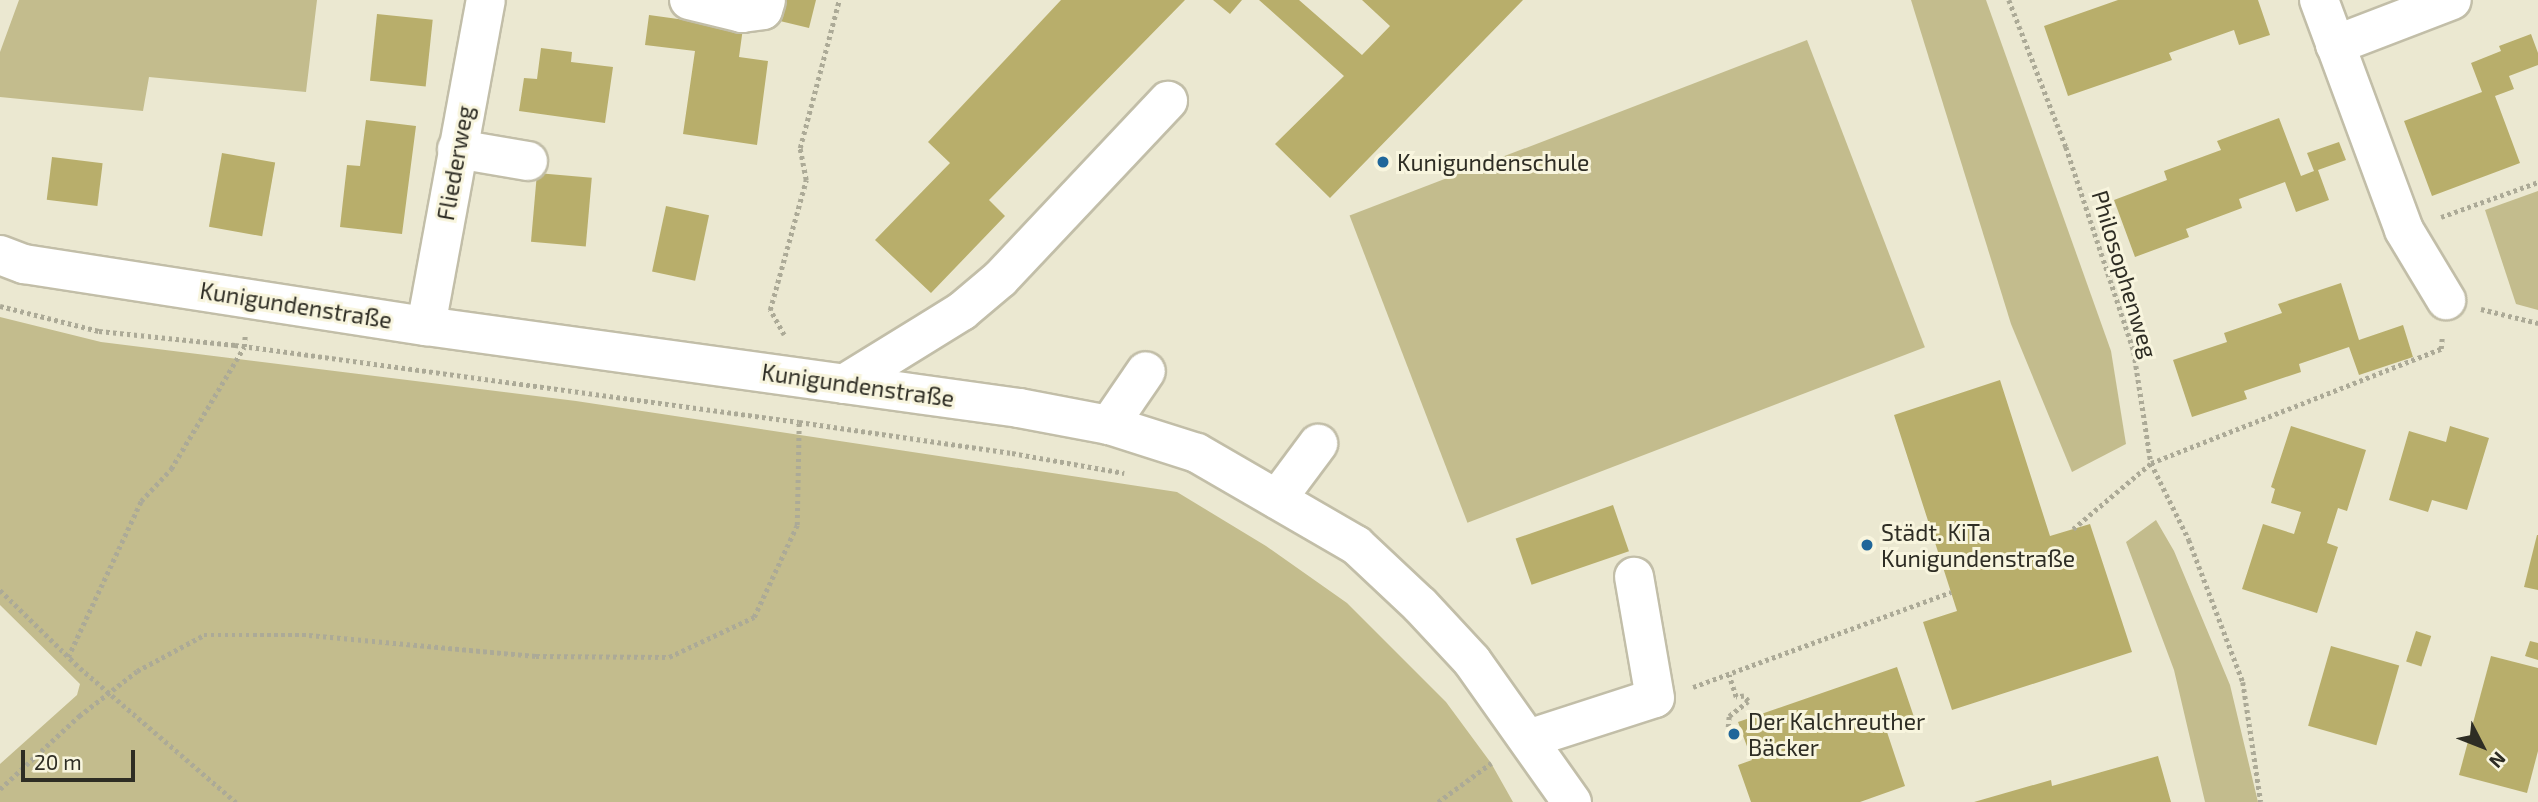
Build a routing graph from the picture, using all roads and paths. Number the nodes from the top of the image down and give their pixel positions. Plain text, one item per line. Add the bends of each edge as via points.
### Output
1 (486, 0) edge
2 (689, 0) edge
3 (766, 0) edge
4 (839, 0) edge
5 (2009, 0) edge
6 (2319, 0) edge
7 (2452, 0) edge
8 (2334, 45) junction
9 (1168, 102) dead end
10 (457, 149) junction
11 (528, 161) dead end
12 (2538, 182) edge
13 (2404, 230) junction
14 (0, 255) edge
15 (249, 298) junction
16 (2446, 300) junction
17 (0, 306) edge
18 (2538, 323) edge
19 (426, 326) junction
20 (244, 346) junction
21 (1146, 371) dead end
22 (806, 378) junction
23 (844, 383) junction
24 (799, 422) junction
25 (1109, 425) junction
26 (1318, 444) dead end
27 (2151, 463) junction
28 (1128, 474) dead end
29 (1277, 499) junction
30 (2073, 529) dead end
31 (1634, 577) dead end
32 (0, 590) edge
33 (1951, 592) dead end
34 (68, 657) junction
35 (1729, 675) junction
36 (108, 693) junction
37 (1655, 698) junction
38 (1728, 727) dead end
39 (1528, 739) junction
40 (1491, 763) dead end
41 (0, 789) edge
42 (236, 802) edge
43 (1438, 802) edge
44 (1572, 802) edge
45 (2261, 802) edge

1 - 10 street, Fliederweg
2 - 3 street via 742,13 763,10
4 - 22 path via 800,148 806,180 770,310
5 - 27 path, Philosophenweg via 2066,148 2134,352
6 - 8 street
7 - 8 street
8 - 13 street
9 - 23 street via 1000,279 961,311
10 - 11 street
10 - 19 street, Fliederweg
12 - 13 path
13 - 16 street
14 - 15 street, Kunigundenstraße via 24,264
15 - 19 street, Kunigundenstraße
15 - 20 path
16 - 18 path
16 - 27 path via 2441,349
17 - 20 path via 99,331
19 - 22 street, Kunigundenstraße
20 - 24 path
20 - 34 path via 171,469 141,501
21 - 25 street
22 - 23 street, Kunigundenstraße
23 - 25 street, Kunigundenstraße
24 - 28 path
24 - 36 path via 797,525 754,617 669,657 536,656 309,635 204,635 137,671
25 - 29 street, Kunigundenstraße via 1197,453
26 - 29 street
27 - 30 path
27 - 45 path, Philosophenweg via 2189,540 2243,682
29 - 39 street, Kunigundenstraße via 1356,545 1420,605 1472,661
31 - 37 street
32 - 34 path
33 - 35 path
34 - 36 path
35 - 37 path
35 - 38 path via 1736,697 1748,701 1729,716
36 - 41 path
36 - 42 path
37 - 39 street
39 - 44 street, Kunigundenstraße
40 - 43 path

